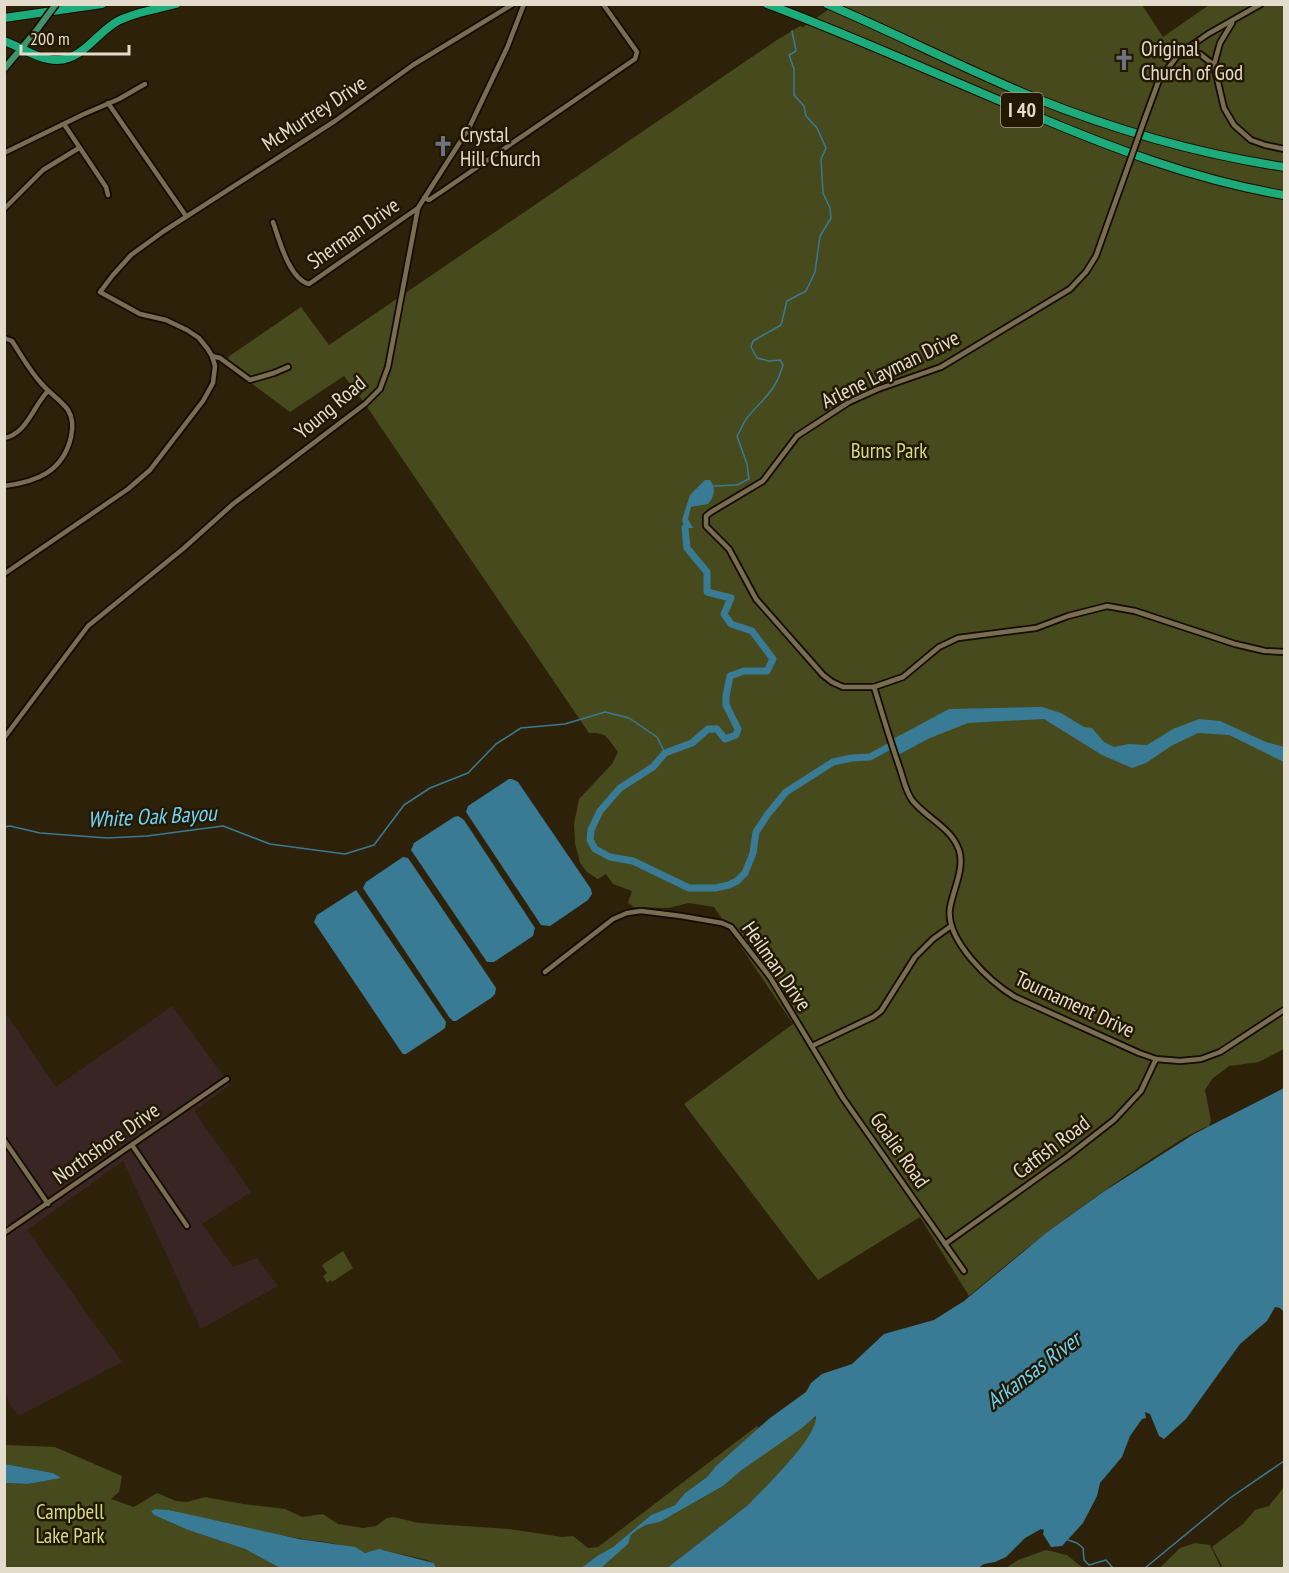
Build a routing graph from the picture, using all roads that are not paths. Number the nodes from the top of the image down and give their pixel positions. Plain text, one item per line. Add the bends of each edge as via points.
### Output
1 (56, 4) edge
2 (102, 4) edge
3 (176, 4) edge
4 (513, 4) edge
5 (524, 4) edge
6 (603, 4) edge
7 (767, 4) edge
8 (827, 4) edge
9 (1261, 4) edge
10 (4, 18) edge
11 (1232, 21) junction
12 (4, 41) edge
13 (23, 48) junction
14 (1178, 55) junction
15 (1214, 65) junction
16 (4, 69) edge
17 (145, 84) dead end
18 (108, 103) junction
19 (64, 124) junction
20 (79, 148) junction
21 (1284, 149) edge
22 (4, 153) edge
23 (1284, 167) edge
24 (108, 195) dead end
25 (1284, 195) edge
26 (424, 198) junction
27 (418, 208) junction
28 (4, 209) edge
29 (186, 216) junction
30 (273, 222) dead end
31 (4, 338) edge
32 (212, 356) junction
33 (288, 366) dead end
34 (48, 391) junction
35 (4, 438) edge
36 (4, 486) edge
37 (4, 574) edge
38 (1284, 652) edge
39 (874, 687) junction
40 (4, 738) edge
41 (951, 926) junction
42 (545, 972) dead end
43 (1284, 1010) edge
44 (812, 1046) junction
45 (1156, 1059) junction
46 (226, 1079) dead end
47 (4, 1140) edge
48 (132, 1145) junction
49 (48, 1204) junction
50 (187, 1226) dead end
51 (4, 1233) edge
52 (945, 1244) junction
53 (964, 1271) dead end

1 - 13 main road, bridge
2 - 10 highway
3 - 13 highway via 122,19 66,59 47,59
4 - 29 street, McMurtrey Drive via 413,65 335,121
5 - 26 street, Young Road via 469,128
6 - 26 street, Sherman Drive via 638,52 635,58 443,191 429,200
7 - 25 highway, I 40 via 1087,138 1214,181
8 - 23 highway, I 40 via 994,81 1065,109 1160,141
9 - 11 street, Arlene Layman Drive
11 - 14 street, Arlene Layman Drive
11 - 15 street
12 - 13 highway
13 - 16 main road
14 - 15 street via 1200,54
14 - 39 street, Arlene Layman Drive, bridge via 1159,80 1096,256 1070,289 941,367 849,402 797,436 763,481 706,516 708,530 729,549 756,599 823,675 843,687
15 - 21 street via 1224,108 1234,125 1251,140
17 - 18 street
18 - 19 street
18 - 29 street
19 - 20 street
19 - 22 street
20 - 24 street
20 - 28 street via 43,170
26 - 27 street, Young Road
27 - 30 street, Sherman Drive via 309,284 299,278 289,263
27 - 40 street, Young Road via 391,356 380,389 228,508 88,626
29 - 32 street, McMurtrey Drive via 135,252 100,292 140,314 187,330 199,338
31 - 34 street via 12,341
32 - 33 street via 250,380
32 - 37 street via 215,370 211,387 150,470
34 - 35 street via 19,432
34 - 36 street via 71,417 67,449 44,475 27,483
38 - 39 street, Arlene Layman Drive via 1235,644 1135,611 1107,606 1036,628 958,638 939,647 903,677
39 - 41 street via 906,788 912,799 945,828 959,849
41 - 44 street via 911,961 881,1011
41 - 45 street, Tournament Drive via 975,962 1006,991
42 - 44 street, Heilman Drive via 613,919 627,913 641,911 722,923 734,928 754,955
43 - 45 street, Tournament Drive via 1210,1056 1180,1061
44 - 52 street, Goalie Road via 843,1098
45 - 52 street, Catfish Road via 1142,1091 1114,1120
46 - 48 street, Northshore Drive
47 - 49 street
48 - 49 street, Northshore Drive
48 - 50 street
49 - 51 street, Northshore Drive
52 - 53 street, Goalie Road

